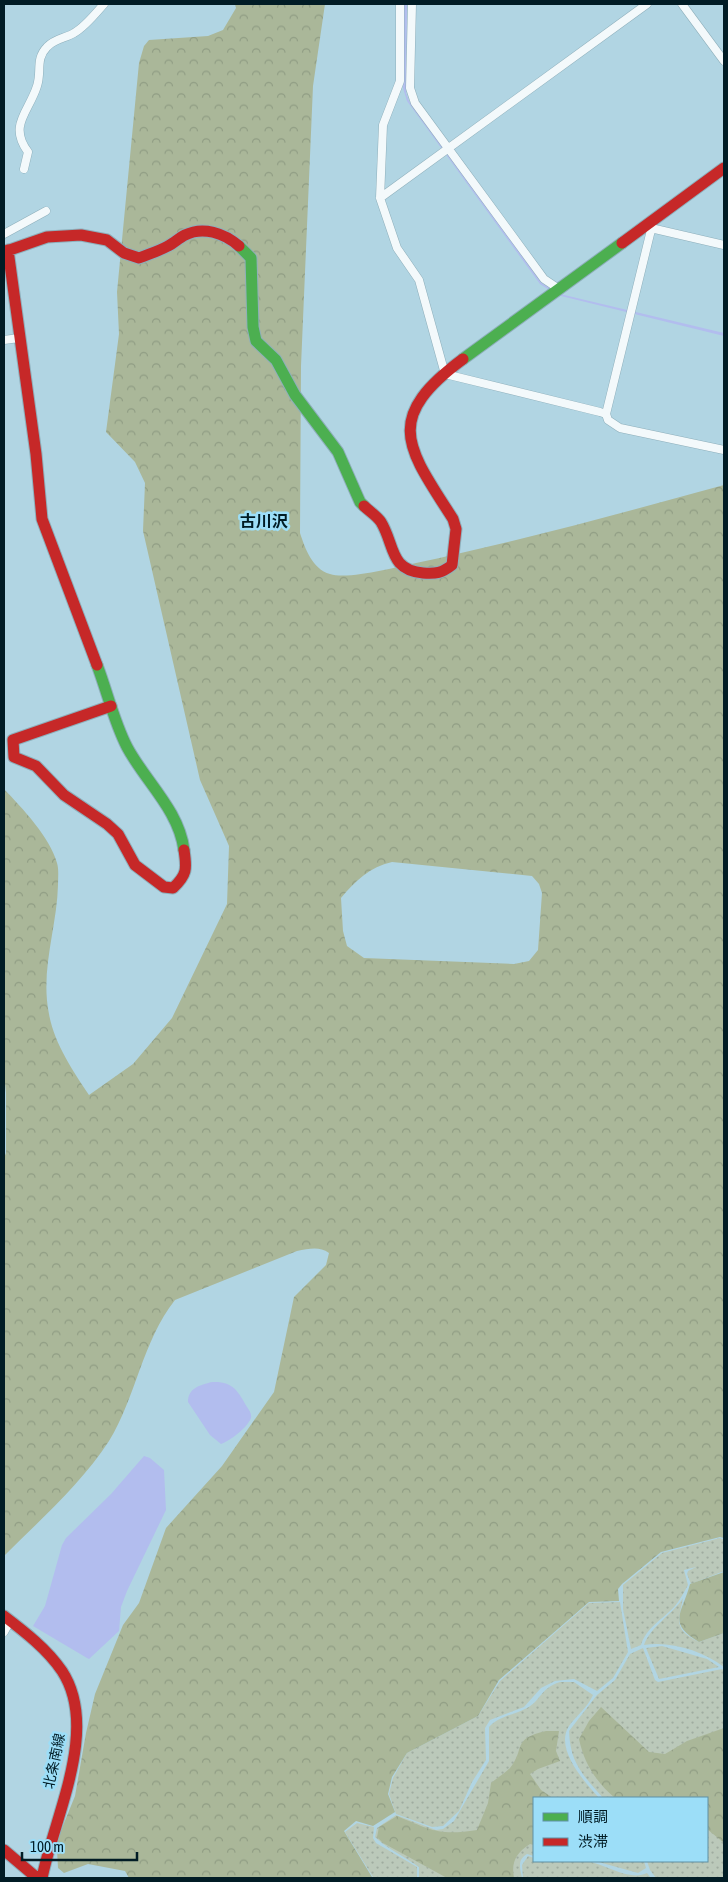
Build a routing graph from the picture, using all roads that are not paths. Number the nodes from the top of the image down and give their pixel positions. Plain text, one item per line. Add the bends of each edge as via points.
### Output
1 (104, 4) edge
2 (400, 4) edge
3 (412, 4) edge
4 (648, 4) edge
5 (682, 4) edge
6 (724, 61) edge
7 (448, 148) junction
8 (724, 168) edge
9 (24, 169) dead end
10 (380, 198) junction
11 (46, 211) dead end
12 (648, 224) junction
13 (4, 234) edge
14 (724, 245) edge
15 (6, 251) edge
16 (559, 289) junction
17 (20, 338) junction
18 (4, 340) edge
19 (445, 374) junction
20 (606, 414) junction
21 (724, 450) edge
22 (111, 706) dead end
23 (7, 1618) edge
24 (4, 1632) edge
25 (4, 1850) edge
26 (4, 1860) edge
27 (34, 1878) edge

1 - 9 street via 74,33 48,45 41,54 38,85 21,118 20,142 28,152
2 - 10 street via 400,81 383,125
3 - 7 street via 410,88 415,104
4 - 7 street
5 - 6 street
7 - 10 street
7 - 16 street via 544,279
8 - 12 main road
10 - 19 street via 397,248 419,280
11 - 13 street
12 - 14 street via 655,229
12 - 16 main road
12 - 20 street via 651,230
15 - 17 main road
15 - 19 main road via 47,237 81,235 107,240 124,253 139,258 201,230 230,239 251,258 256,341 276,360 295,395 338,452 360,502 381,522 394,556 413,572 434,574 452,566 456,529 453,519 418,463 409,426 417,403
16 - 19 main road
17 - 18 street
17 - 22 main road via 42,519 54,544 127,747 166,804 183,840 184,878 173,888 164,887 135,864 118,834 107,824 64,795 36,766 14,757 13,740
19 - 20 street
20 - 21 street via 608,420 620,428
23 - 24 street
23 - 27 main road, 北条南線 via 48,1655 63,1675 73,1695 77,1719 75,1747 45,1857
25 - 27 main road
26 - 27 main road

